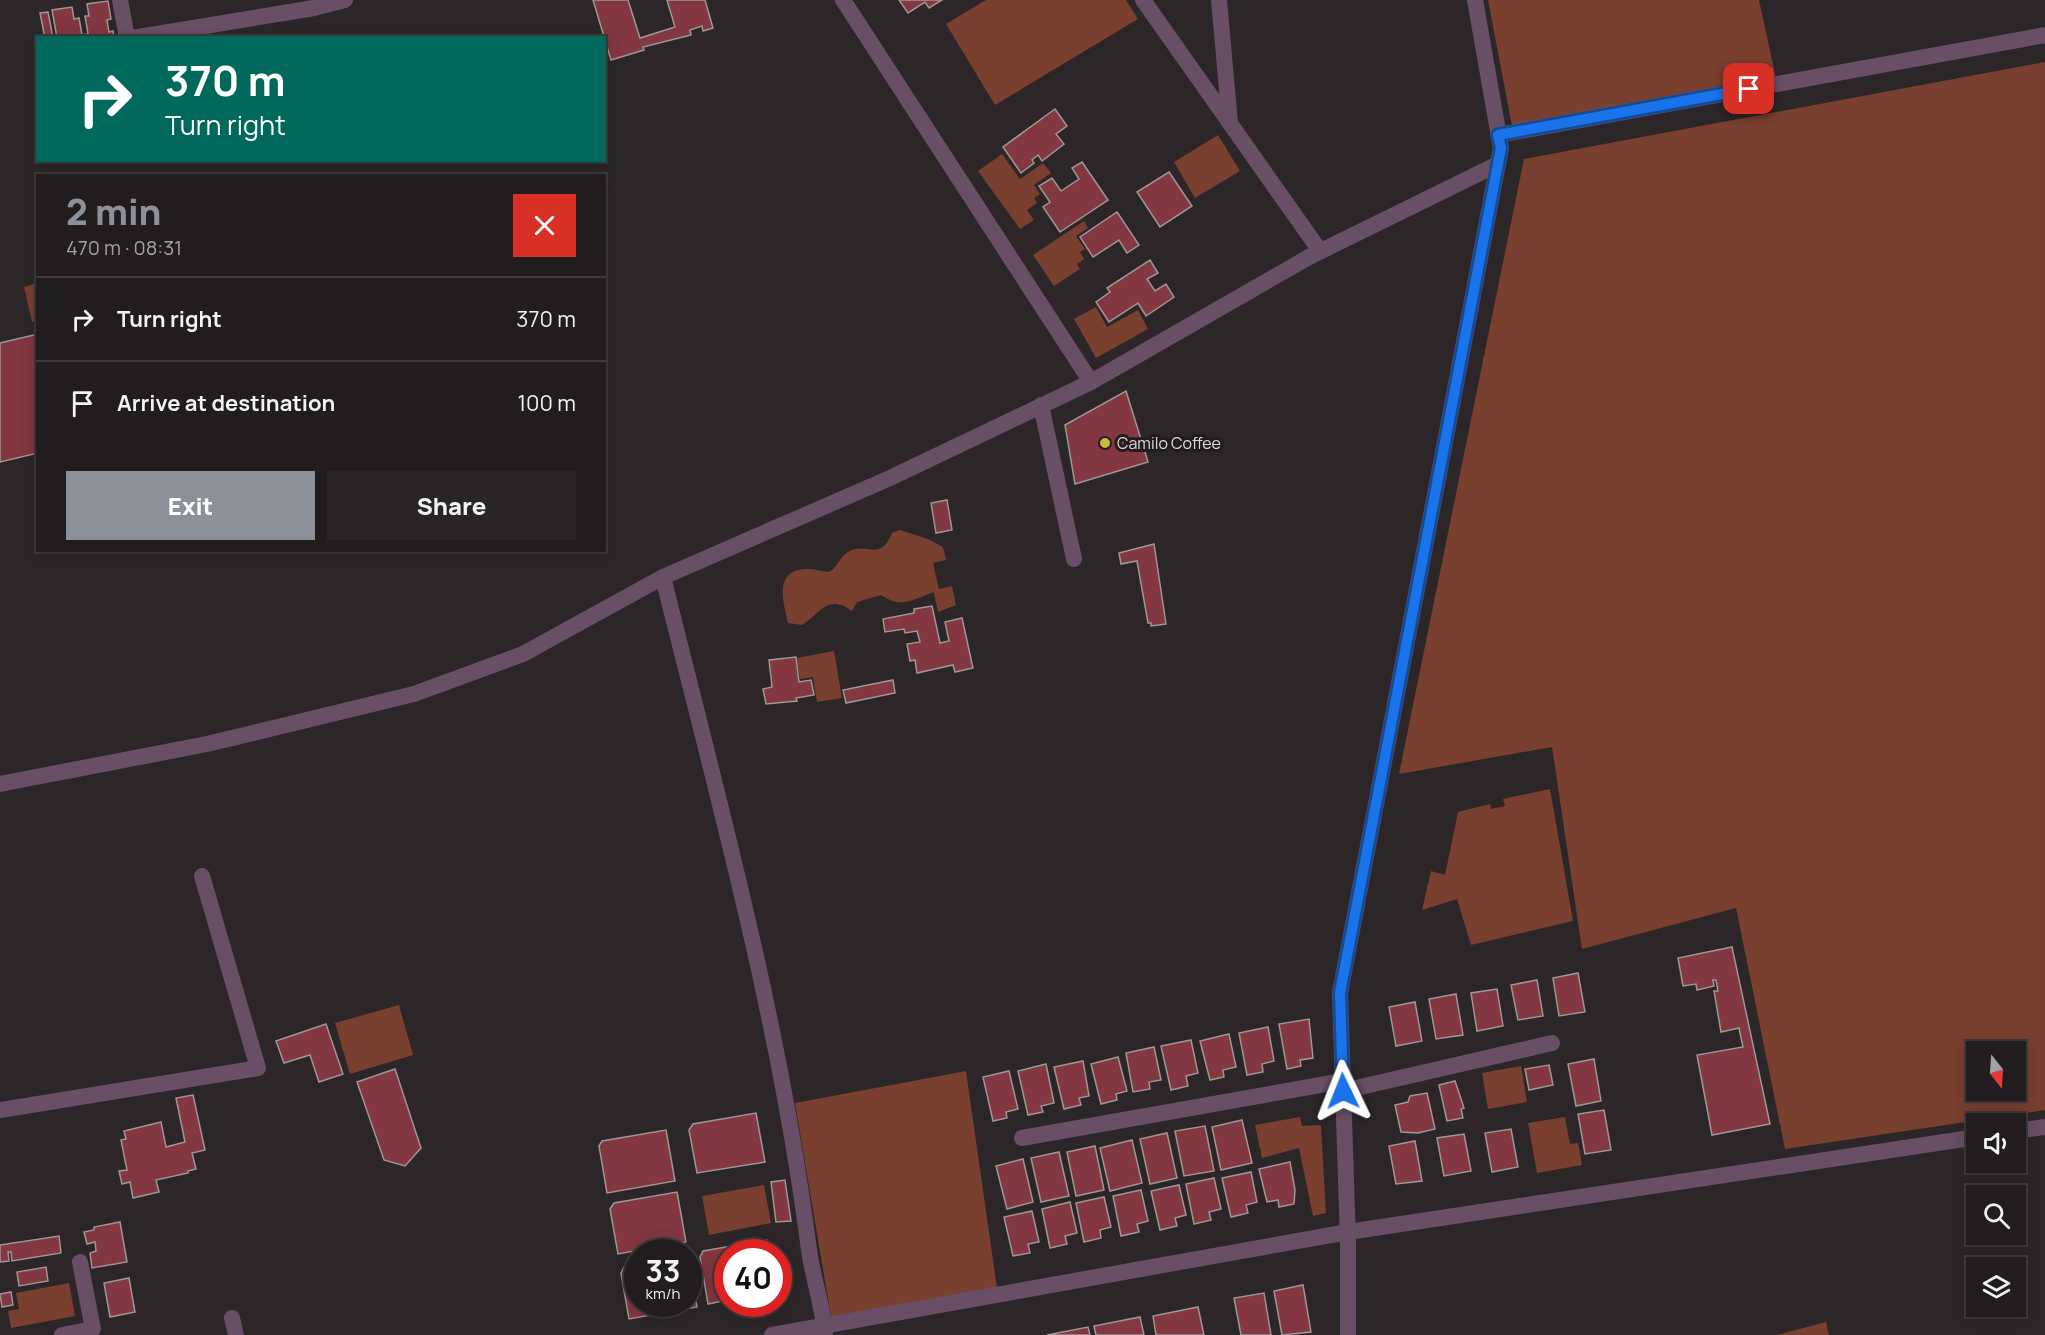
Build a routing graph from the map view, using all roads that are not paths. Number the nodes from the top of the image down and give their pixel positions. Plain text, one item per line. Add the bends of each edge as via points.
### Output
1 (120, 0) edge
2 (345, 0) edge
3 (843, 0) edge
4 (1143, 0) edge
5 (1219, 0) edge
6 (1475, 0) edge
7 (2045, 35) edge
8 (127, 36) edge
9 (144, 36) edge
10 (1230, 124) junction
11 (1498, 135) junction
12 (1498, 164) junction
13 (1320, 251) junction
14 (1091, 382) junction
15 (1041, 405) junction
16 (1074, 560) dead end
17 (663, 577) junction
18 (0, 784) edge
19 (202, 876) dead end
20 (1552, 1043) dead end
21 (1343, 1086) junction
22 (0, 1110) edge
23 (2045, 1127) edge
24 (2026, 1130) edge
25 (1022, 1138) dead end
26 (1966, 1139) edge
27 (1348, 1232) junction
28 (80, 1262) dead end
29 (232, 1318) dead end
30 (825, 1330) edge
31 (62, 1335) edge
32 (236, 1335) edge
33 (772, 1335) edge
34 (1348, 1335) edge

1 - 8 street
2 - 9 street
3 - 14 street
4 - 10 street
5 - 10 street
6 - 11 street
7 - 11 street
10 - 13 street
11 - 12 street
12 - 13 street
12 - 21 street via 1342,982
13 - 14 street
14 - 15 street
15 - 16 street
15 - 17 street via 890,478
17 - 18 street via 523,654 414,694 207,744
17 - 30 street via 750,930 801,1183
19 - 22 street via 258,1068
20 - 21 street
21 - 25 street
21 - 27 street
23 - 24 street
26 - 27 street
27 - 30 street
27 - 34 street
28 - 31 street via 93,1329
29 - 32 street
30 - 33 street

